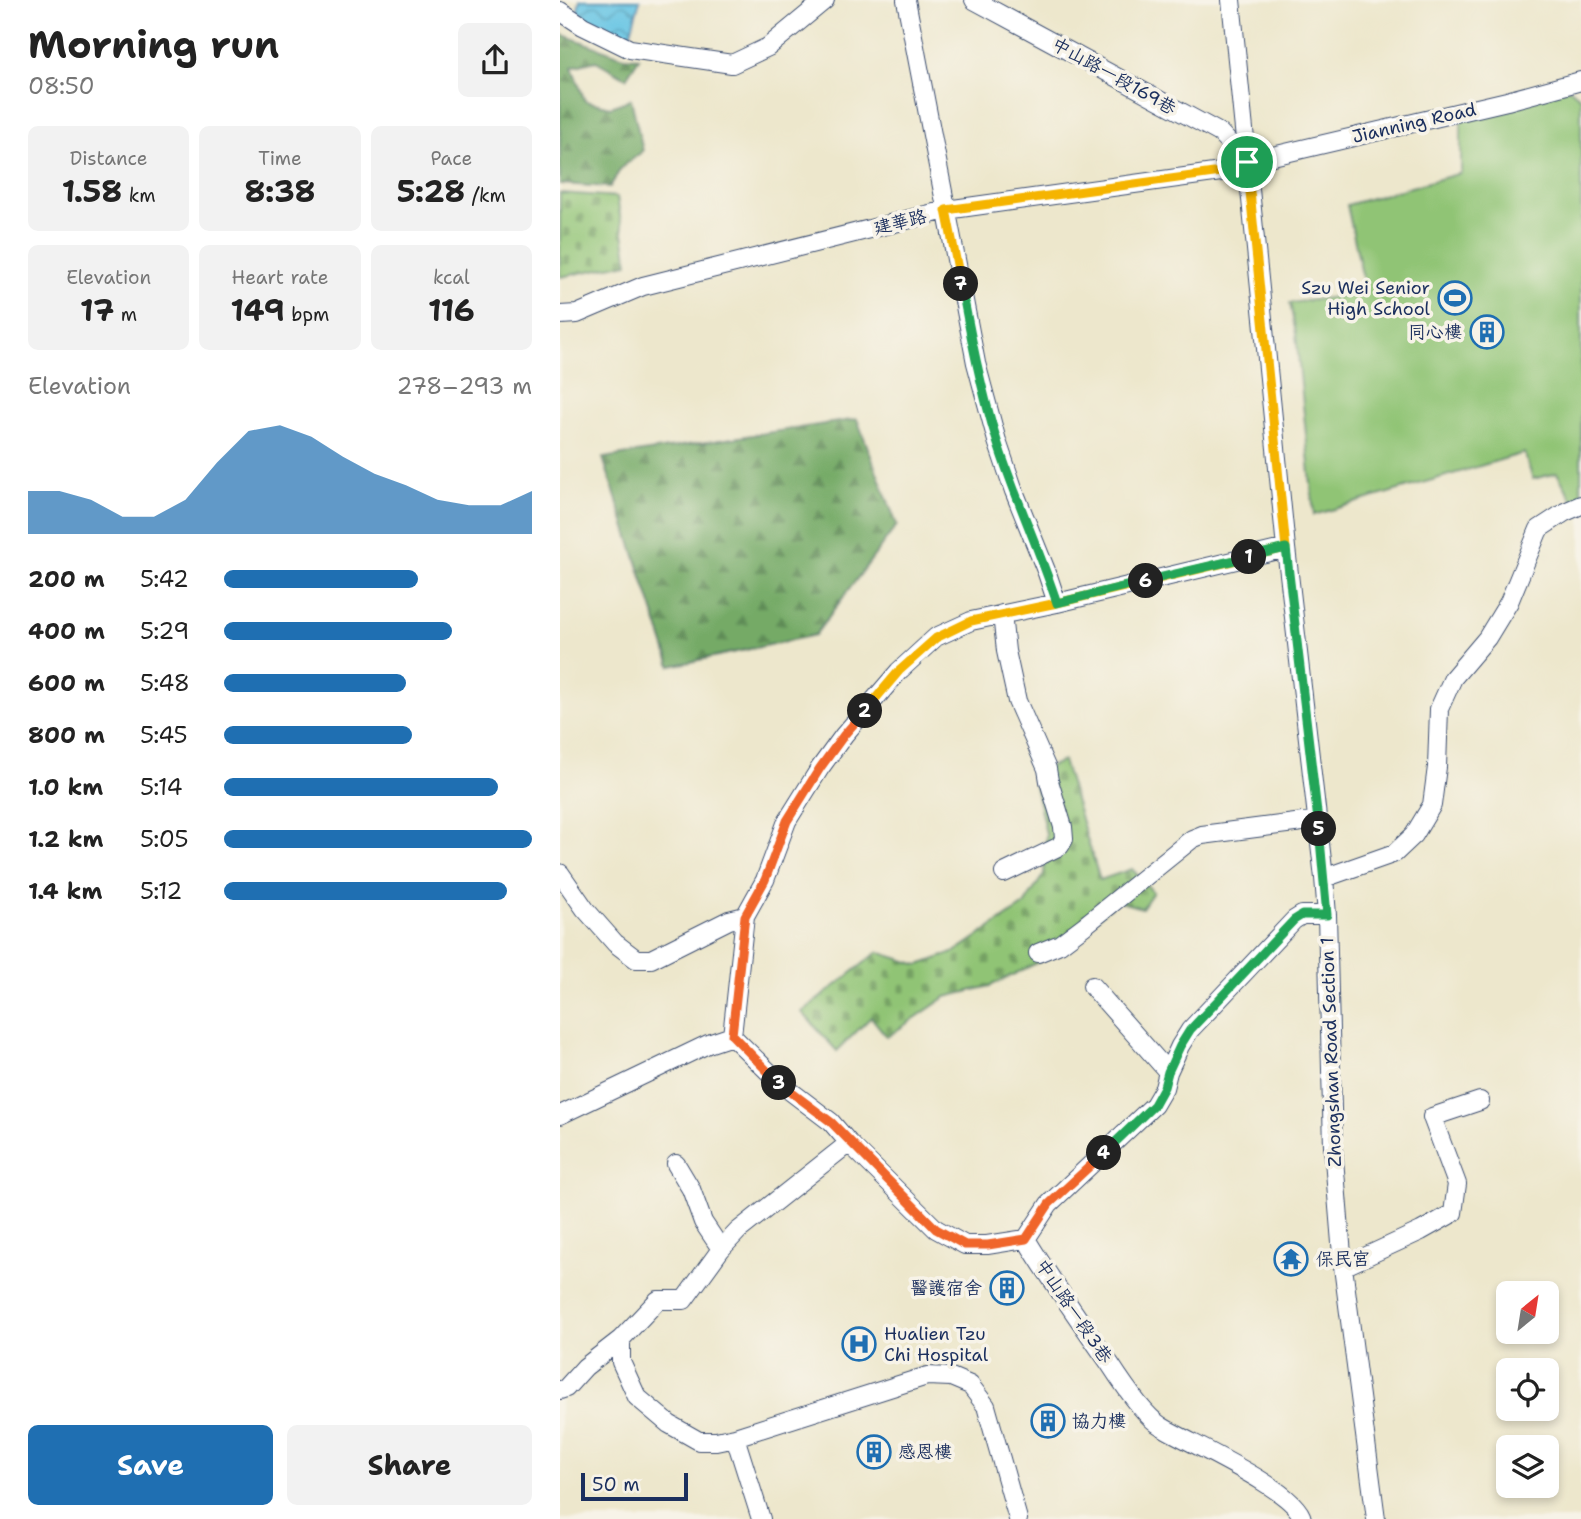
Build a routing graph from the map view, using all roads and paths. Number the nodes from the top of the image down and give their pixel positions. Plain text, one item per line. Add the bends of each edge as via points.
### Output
1 (825, 0) edge
2 (906, 0) edge
3 (974, 0) edge
4 (1231, 0) edge
5 (560, 11) edge
6 (1581, 80) edge
7 (1247, 162) junction
8 (946, 210) junction
9 (560, 315) edge
10 (1581, 505) edge
11 (1286, 548) junction
12 (1057, 603) junction
13 (1002, 614) junction
14 (1318, 820) junction
15 (560, 873) edge
16 (1004, 873) dead end
17 (1324, 878) junction
18 (1327, 915) junction
19 (745, 916) junction
20 (1038, 953) dead end
21 (1092, 986) dead end
22 (732, 1035) junction
23 (1168, 1072) junction
24 (1479, 1101) dead end
25 (560, 1115) edge
26 (849, 1143) junction
27 (676, 1164) dead end
28 (1026, 1239) junction
29 (721, 1249) junction
30 (1343, 1267) junction
31 (621, 1339) junction
32 (560, 1390) edge
33 (735, 1437) junction
34 (761, 1519) edge
35 (1018, 1519) edge
36 (1302, 1519) edge
37 (1375, 1519) edge

1 - 5 street via 768,47 732,64 630,49
2 - 8 street
3 - 7 street, 中山路一段169巷 via 1220,133
4 - 7 street, Zhongshan Road Section 1
6 - 7 street, Jianning Road
7 - 8 street, 建華路 via 1221,172
7 - 11 street, Zhongshan Road Section 1
8 - 9 street, 建華路 via 643,286 577,314
8 - 12 street via 976,363 997,441
10 - 17 street via 1539,529 1509,602 1487,638 1453,678 1439,709 1432,805 1414,835 1395,853
11 - 12 street
11 - 14 street, Zhongshan Road Section 1
12 - 13 street
13 - 16 street via 1017,701 1047,769 1064,839 1060,846
13 - 19 street via 971,621 936,638 880,692 820,768 787,821 765,880
14 - 17 street, Zhongshan Road Section 1
14 - 20 street via 1192,839 1060,944
15 - 19 street via 615,943 636,959 651,959
17 - 18 street, Zhongshan Road Section 1
18 - 23 street via 1302,915 1294,920 1190,1030
18 - 30 street, Zhongshan Road Section 1 via 1334,1147
19 - 22 street
21 - 23 street
22 - 25 street
22 - 26 street, 中山路一段3巷
23 - 28 street via 1154,1105 1049,1204
24 - 30 street via 1432,1117 1457,1184 1452,1213
26 - 28 street, 中山路一段3巷 via 936,1229 965,1245
26 - 29 street
27 - 29 street
28 - 36 street, 中山路一段3巷 via 1130,1393 1158,1424 1246,1470 1281,1494
29 - 31 street via 684,1300 658,1300
30 - 37 street, Zhongshan Road Section 1
31 - 32 street
31 - 33 street via 621,1362 637,1397 699,1441
33 - 34 street
33 - 35 street via 927,1376 951,1377 970,1385 986,1406

